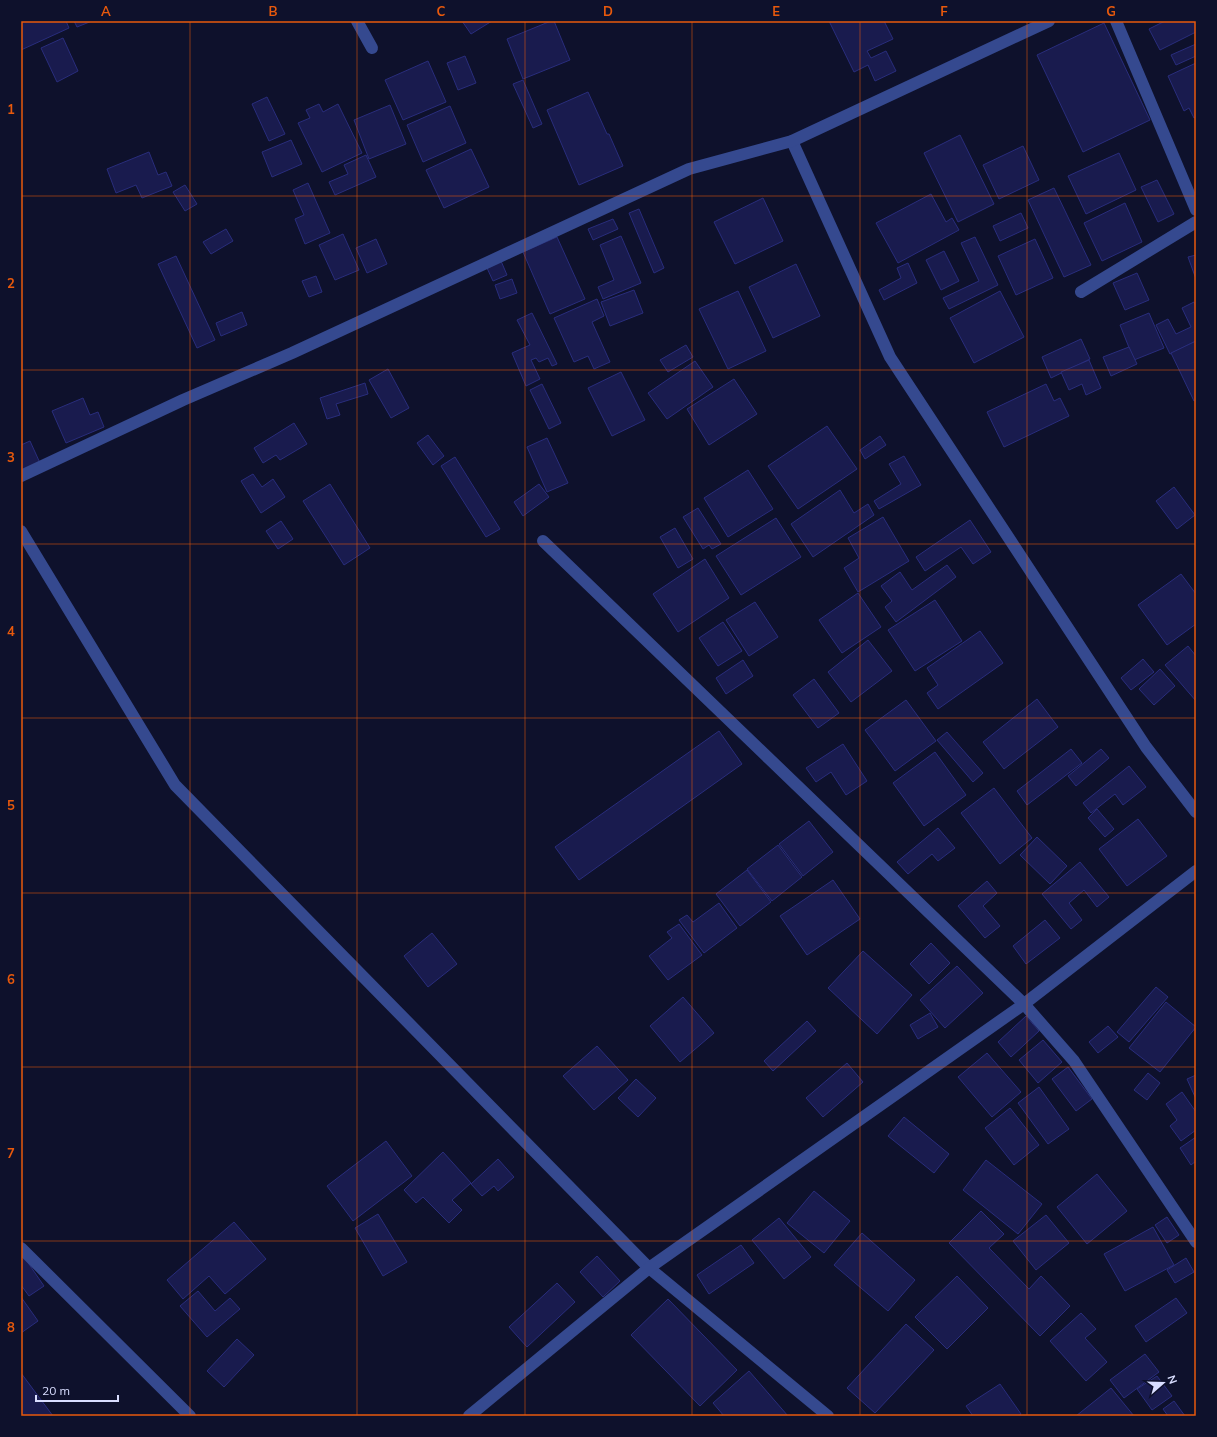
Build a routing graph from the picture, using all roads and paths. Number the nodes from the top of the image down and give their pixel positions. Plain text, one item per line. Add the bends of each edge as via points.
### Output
1 (356, 21) edge
2 (1049, 21) edge
3 (1116, 21) edge
4 (372, 48) dead end
5 (792, 140) junction
6 (1196, 210) edge
7 (1196, 222) edge
8 (1081, 292) dead end
9 (21, 476) edge
10 (21, 531) edge
11 (543, 541) dead end
12 (1196, 812) edge
13 (1196, 870) edge
14 (1024, 1004) junction
15 (1196, 1242) edge
16 (21, 1248) edge
17 (649, 1268) junction
18 (190, 1416) edge
19 (469, 1416) edge
20 (828, 1416) edge

1 - 4 street
2 - 5 street
3 - 6 street
5 - 9 street via 689,169
5 - 12 street via 890,357 1146,747
7 - 8 street
10 - 17 street via 175,785
11 - 14 street
13 - 14 street
14 - 15 street via 1074,1061
14 - 17 street
16 - 18 street
17 - 19 street
17 - 20 street

